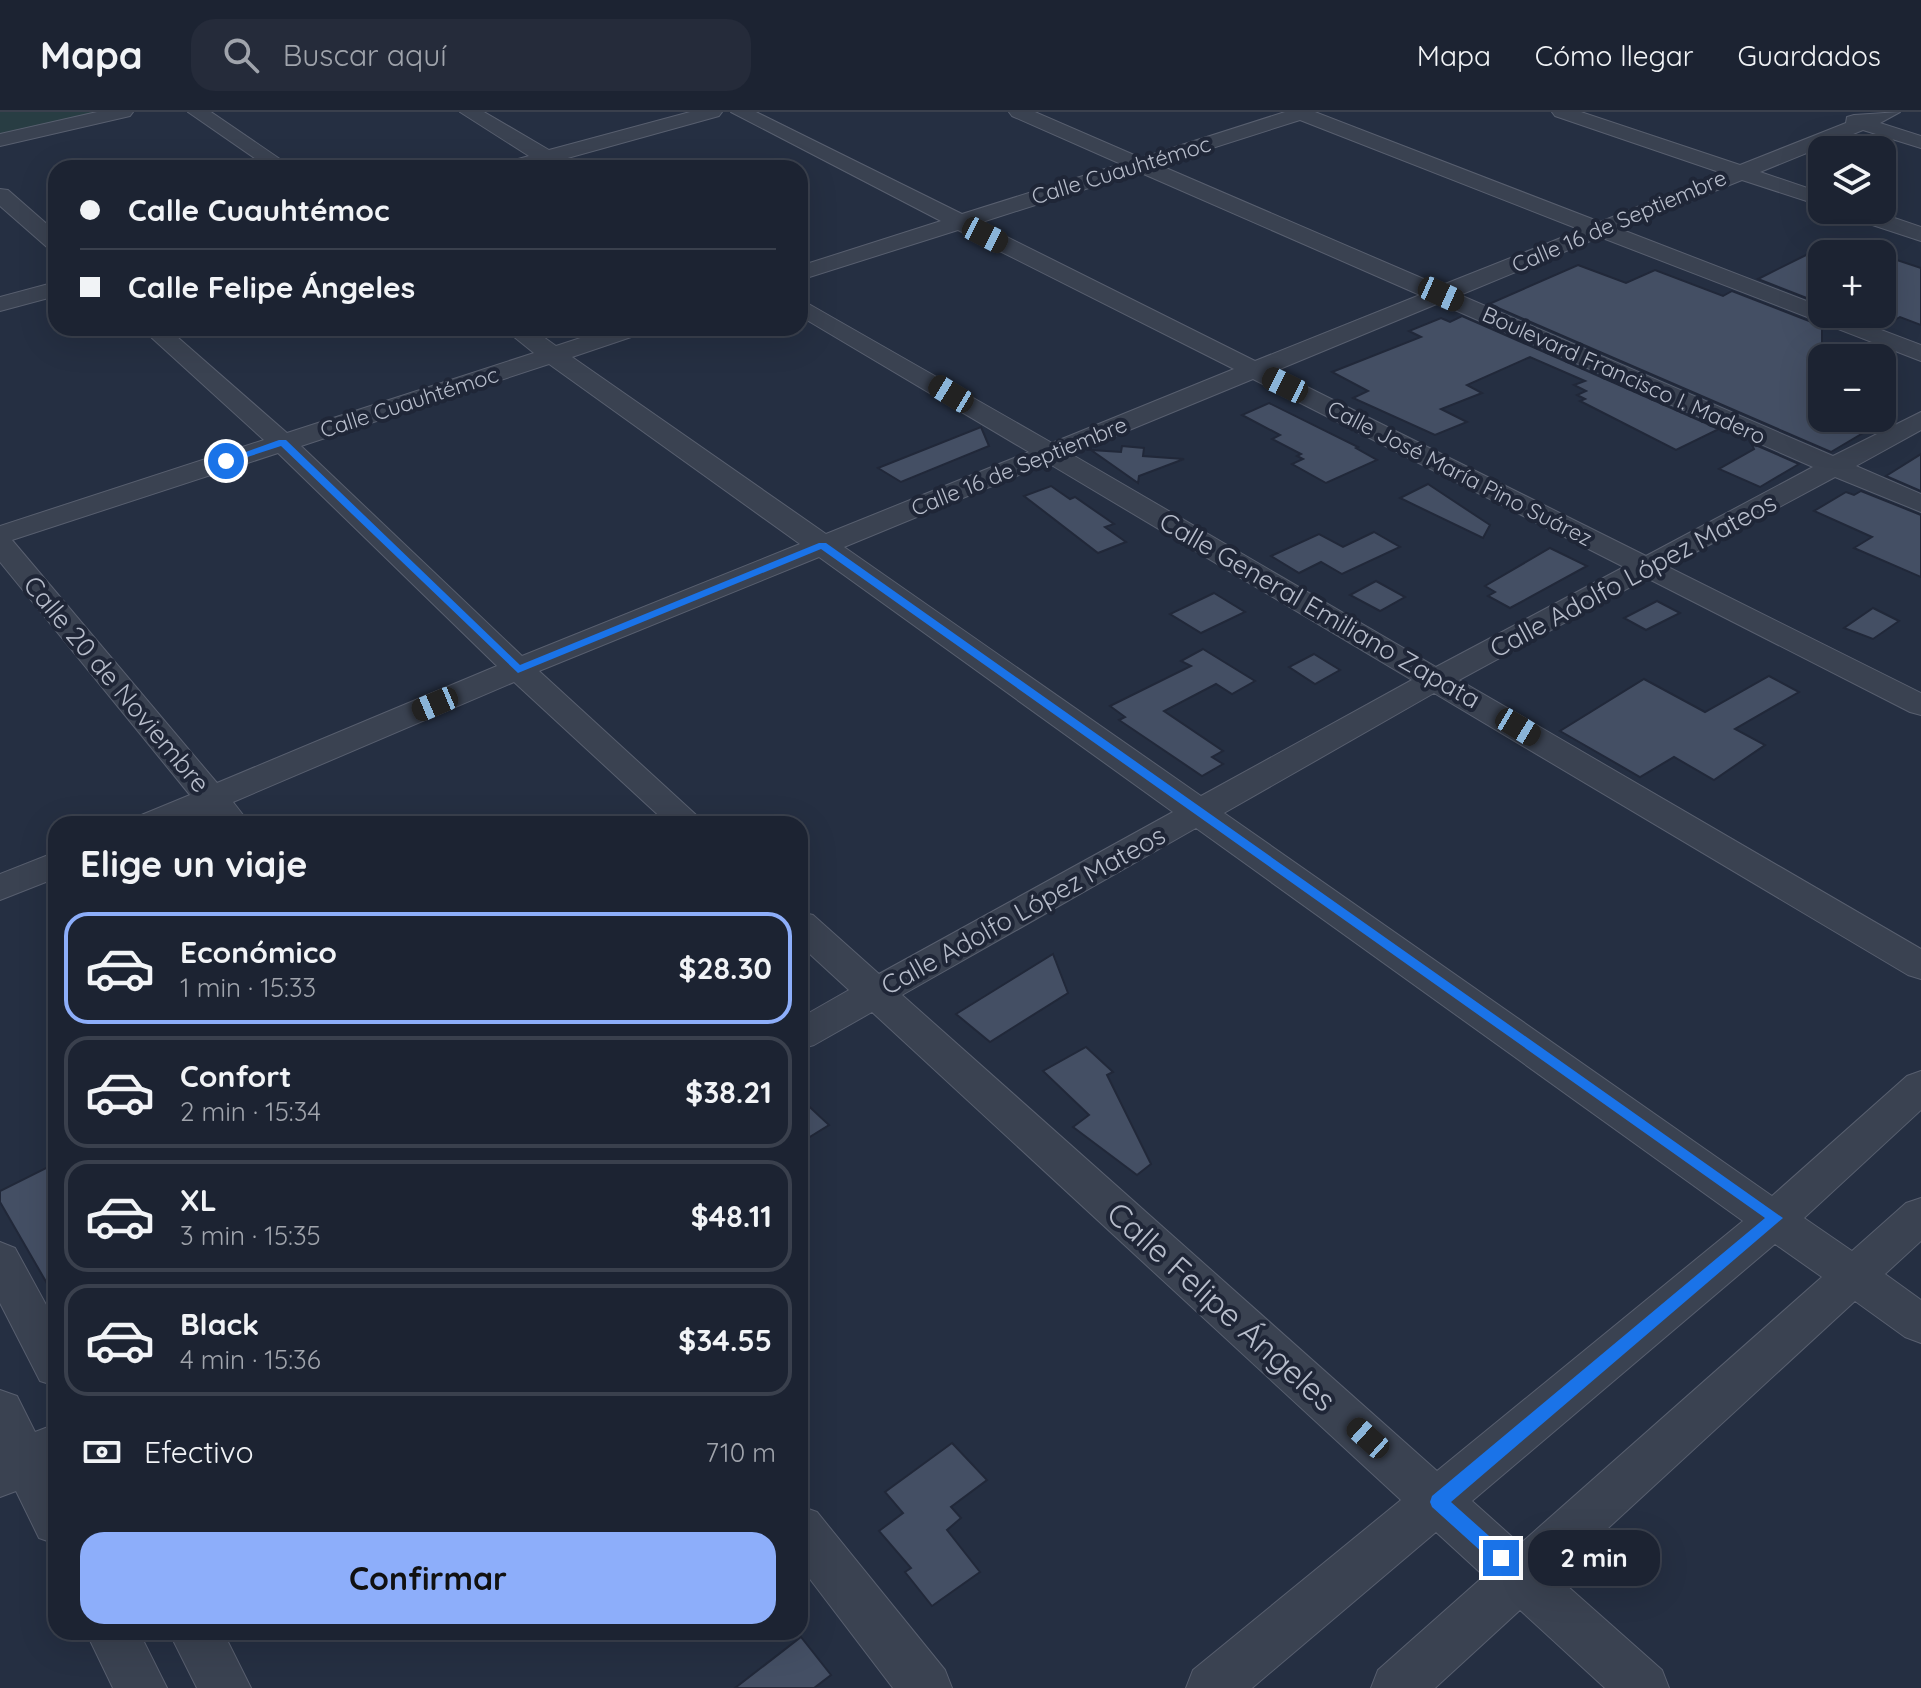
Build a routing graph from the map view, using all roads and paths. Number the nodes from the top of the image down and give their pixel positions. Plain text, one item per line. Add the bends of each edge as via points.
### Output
1 (123, 112) edge
2 (198, 112) edge
3 (470, 112) edge
4 (712, 112) edge
5 (741, 112) edge
6 (1019, 112) edge
7 (1562, 112) edge
8 (1826, 112) edge
9 (1890, 112) edge
10 (1301, 113) edge
11 (1862, 124) junction
12 (0, 140) edge
13 (1921, 142) edge
14 (547, 157) junction
15 (271, 160) edge
16 (536, 160) edge
17 (552, 160) edge
18 (1140, 163) junction
19 (1739, 172) junction
20 (0, 195) edge
21 (1808, 195) edge
22 (957, 221) junction
23 (1891, 224) edge
24 (1603, 231) junction
25 (1921, 234) edge
26 (48, 236) edge
27 (808, 270) edge
28 (48, 291) edge
29 (1441, 294) junction
30 (0, 304) edge
31 (808, 311) edge
32 (162, 336) edge
33 (527, 336) edge
34 (611, 336) edge
35 (1921, 354) edge
36 (554, 355) junction
37 (1256, 371) junction
38 (1921, 420) edge
39 (282, 442) junction
40 (1051, 453) junction
41 (1835, 467) junction
42 (1921, 504) edge
43 (0, 535) edge
44 (0, 544) edge
45 (822, 545) junction
46 (1648, 568) junction
47 (518, 669) junction
48 (1437, 679) junction
49 (1921, 705) edge
50 (212, 798) junction
51 (1198, 813) junction
52 (170, 816) edge
53 (227, 816) edge
54 (680, 816) edge
55 (48, 867) edge
56 (0, 888) edge
57 (808, 931) edge
58 (1921, 966) edge
59 (876, 992) junction
60 (808, 1030) edge
61 (1921, 1086) edge
62 (1921, 1215) edge
63 (1776, 1218) junction
64 (0, 1260) edge
65 (1855, 1277) junction
66 (1921, 1324) edge
67 (48, 1352) edge
68 (0, 1410) edge
69 (27, 1461) edge
70 (1438, 1502) junction
71 (48, 1505) edge
72 (808, 1538) edge
73 (1522, 1576) junction
74 (116, 1640) edge
75 (199, 1640) edge
76 (141, 1688) edge
77 (225, 1688) edge
78 (926, 1688) edge
79 (1212, 1688) edge
80 (1397, 1688) edge
81 (1643, 1688) edge

1 - 12 street
2 - 15 street
3 - 14 street
4 - 14 street
5 - 22 street, Calle José María Pino Suárez
6 - 18 street, Boulevard Francisco I. Madero
7 - 19 street
8 - 11 street
9 - 11 street, Calle 16 de Septiembre
10 - 18 street, Calle Cuauhtémoc
10 - 24 street
11 - 13 street
11 - 19 street, Calle 16 de Septiembre
14 - 16 street
14 - 17 street
18 - 22 street, Calle Cuauhtémoc
18 - 29 street, Boulevard Francisco I. Madero
19 - 21 street
19 - 24 street, Calle 16 de Septiembre
20 - 26 street
22 - 27 street, Calle Cuauhtémoc
22 - 37 street, Calle José María Pino Suárez
23 - 25 street
24 - 29 street, Calle 16 de Septiembre
24 - 35 street
28 - 30 street
29 - 37 street, Calle 16 de Septiembre
29 - 41 street, Boulevard Francisco I. Madero
31 - 40 street, Calle General Emiliano Zapata
32 - 39 street
33 - 36 street
34 - 36 street, Calle Cuauhtémoc
36 - 39 street, Calle Cuauhtémoc
36 - 45 street
37 - 40 street, Calle 16 de Septiembre
37 - 46 street, Calle José María Pino Suárez
38 - 41 street, Calle Adolfo López Mateos
39 - 43 street, Calle Cuauhtémoc
39 - 47 street
40 - 45 street, Calle 16 de Septiembre
40 - 48 street, Calle General Emiliano Zapata
41 - 42 street, Boulevard Francisco I. Madero
41 - 46 street, Calle Adolfo López Mateos
44 - 50 street, Calle 20 de Noviembre
45 - 47 street, Calle 16 de Septiembre
45 - 51 street
46 - 48 street, Calle Adolfo López Mateos
46 - 49 street, Calle José María Pino Suárez
47 - 50 street, Calle 16 de Septiembre
47 - 54 street
48 - 51 street, Calle Adolfo López Mateos
48 - 58 street, Calle General Emiliano Zapata
50 - 52 street, Calle 16 de Septiembre
50 - 53 street, Calle 20 de Noviembre
51 - 59 street, Calle Adolfo López Mateos
51 - 63 street
55 - 56 street
57 - 59 street, Calle Felipe Ángeles
59 - 60 street, Calle Adolfo López Mateos
59 - 70 street, Calle Felipe Ángeles
61 - 63 street
62 - 65 street
63 - 65 street
63 - 70 street
64 - 67 street
65 - 66 street
65 - 73 street
68 - 69 street
69 - 71 street
70 - 73 street, Calle Felipe Ángeles
70 - 79 street
72 - 78 street
73 - 80 street
73 - 81 street, Calle Felipe Ángeles
74 - 76 street
75 - 77 street

